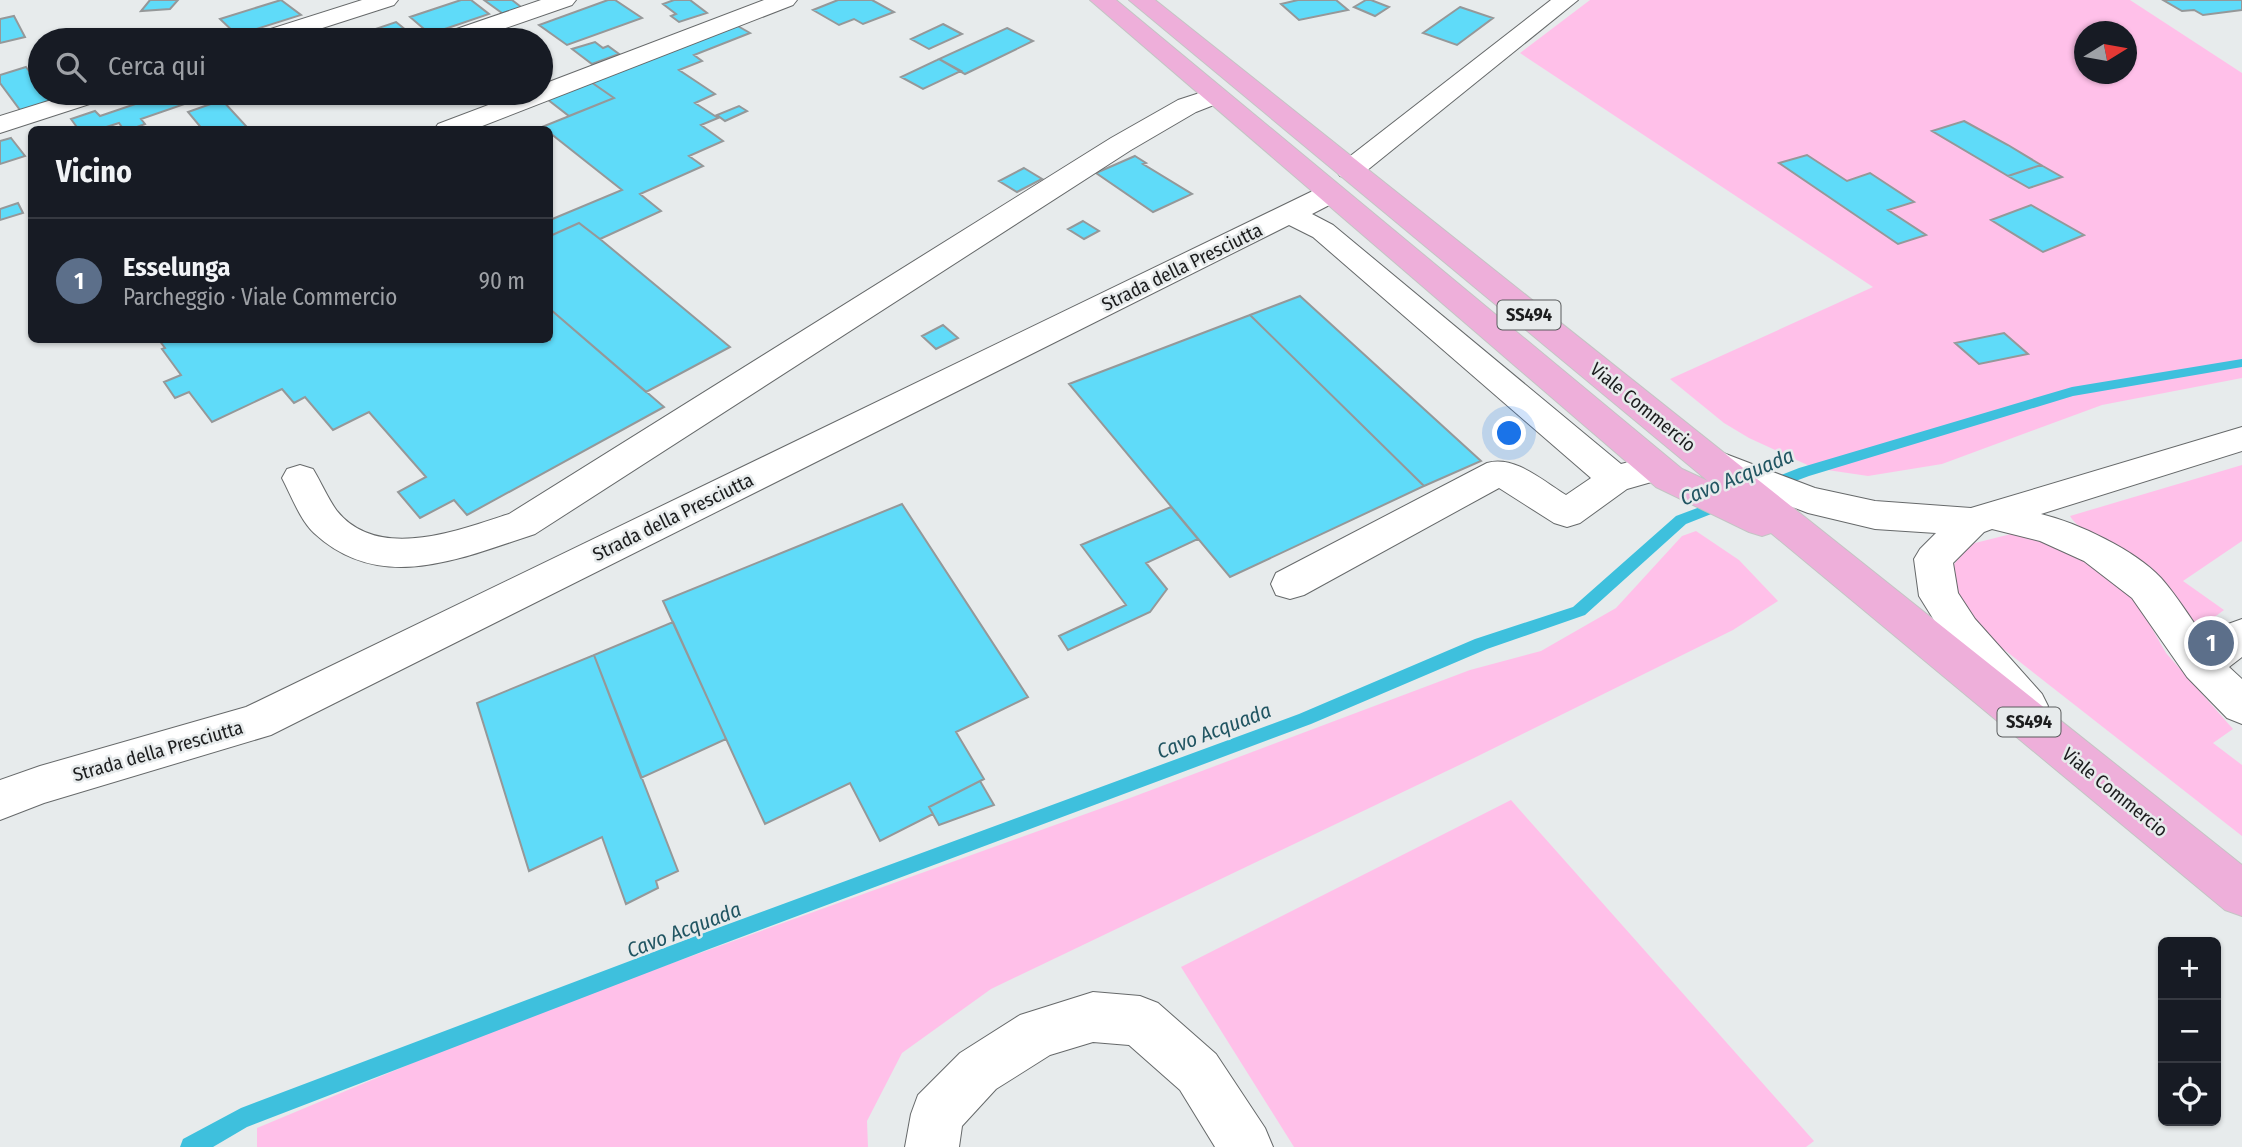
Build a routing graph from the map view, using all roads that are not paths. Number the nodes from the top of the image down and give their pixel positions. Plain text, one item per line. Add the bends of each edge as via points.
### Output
1 (386, 0) edge
2 (564, 0) edge
3 (785, 0) edge
4 (1102, 0) edge
5 (1141, 0) edge
6 (1566, 0) edge
7 (298, 28) edge
8 (483, 28) edge
9 (1274, 76) dead end
10 (553, 89) edge
11 (1215, 96) junction
12 (62, 105) edge
13 (512, 105) edge
14 (0, 125) edge
15 (457, 126) edge
16 (1341, 182) junction
17 (1290, 214) junction
18 (2242, 439) edge
19 (1662, 473) junction
20 (300, 478) dead end
21 (1615, 479) junction
22 (1782, 512) junction
23 (1983, 519) junction
24 (1290, 584) dead end
25 (2242, 635) edge
26 (2201, 665) junction
27 (2242, 706) edge
28 (2072, 758) junction
29 (0, 800) edge
30 (2242, 894) edge
31 (932, 1147) edge
32 (1246, 1147) edge

1 - 7 street
2 - 8 street
3 - 10 street
4 - 11 main road
5 - 16 main road, Viale Commercio / SS494
6 - 16 street, Strada della Presciutta
9 - 16 main road
11 - 16 main road
11 - 20 street via 1187,106 1121,144 522,524 441,550 376,553 348,540 326,522
12 - 14 street
13 - 15 street
16 - 17 street, Strada della Presciutta
16 - 19 main road
16 - 22 main road, Viale Commercio / SS494
17 - 21 street via 1323,230
17 - 29 street, Strada della Presciutta via 256,722
18 - 23 street
19 - 21 street
19 - 22 main road
21 - 24 street via 1567,513 1500,472
22 - 23 street
22 - 28 main road, Viale Commercio / SS494 via 1817,549
23 - 26 street via 2050,530 2097,551 2146,587
23 - 28 street via 1933,559 1938,596 1961,630
25 - 26 street
26 - 27 street
28 - 30 main road, Viale Commercio / SS494
31 - 32 street via 937,1114 978,1071 1038,1033 1093,1017 1140,1021 1198,1072

